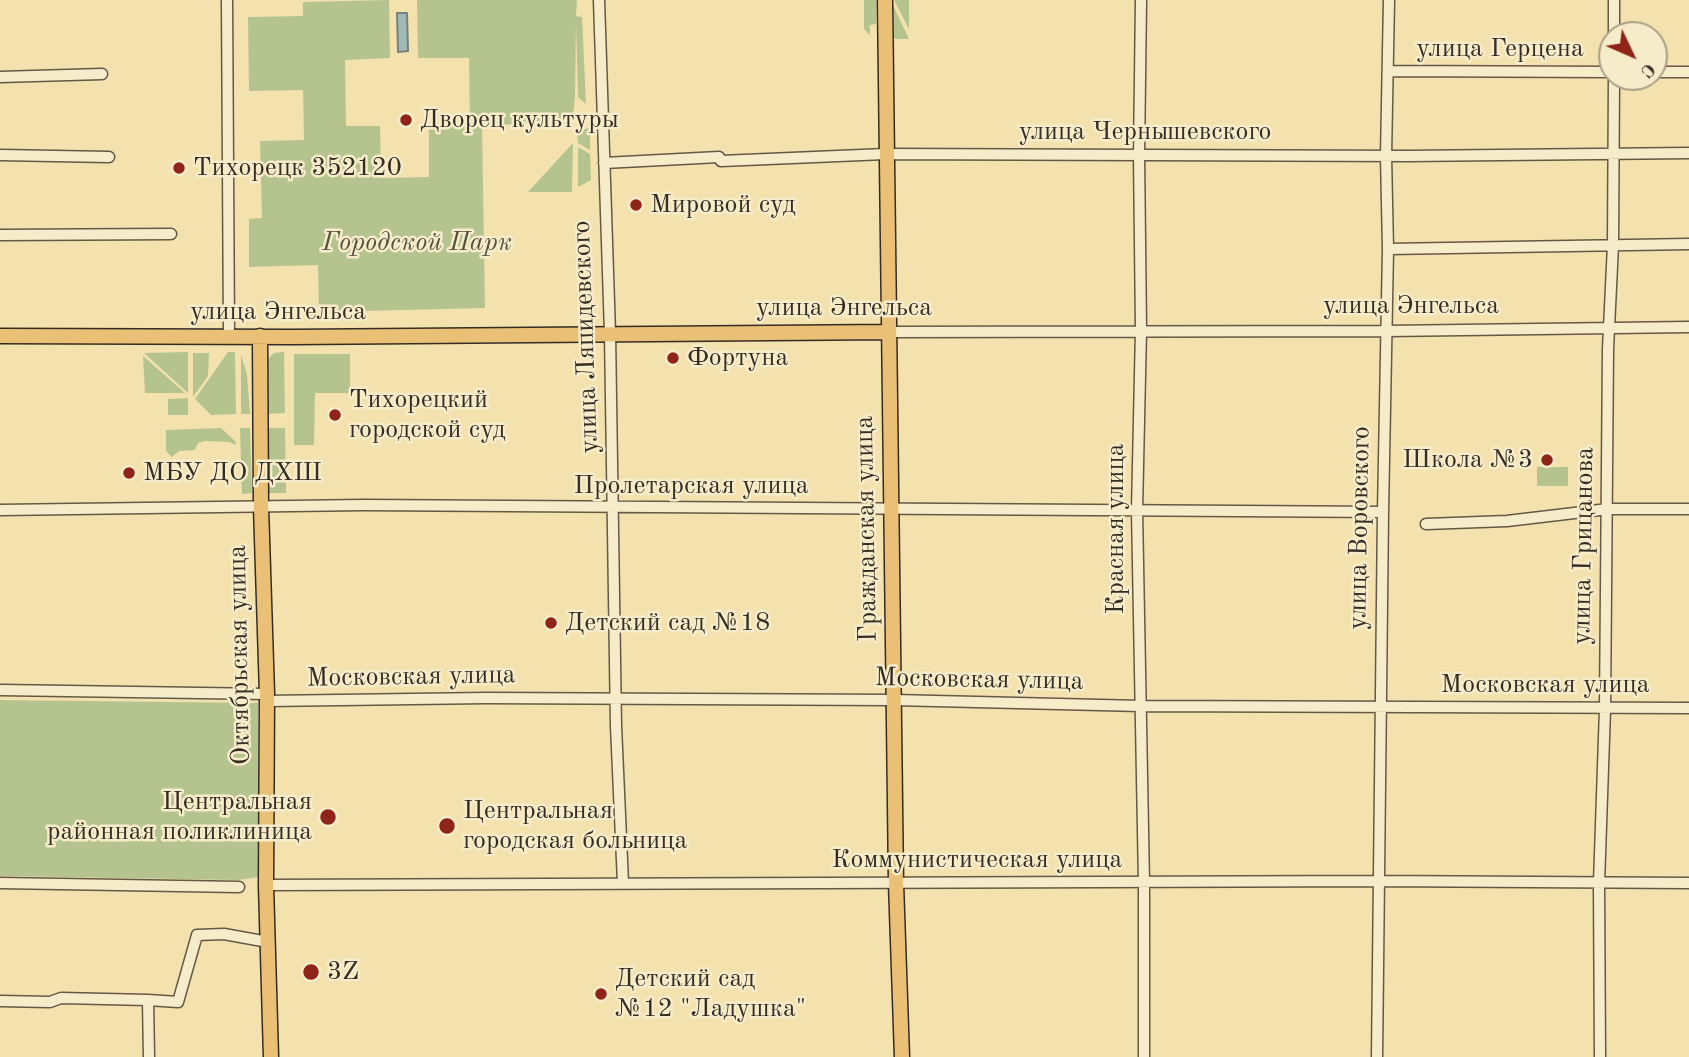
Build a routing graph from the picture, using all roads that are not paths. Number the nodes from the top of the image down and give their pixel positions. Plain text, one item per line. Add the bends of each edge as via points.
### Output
1 (598, 0) edge
2 (885, 0) edge
3 (1141, 0) edge
4 (1389, 0) edge
5 (1614, 0) edge
6 (227, 3) edge
7 (1614, 21) edge
8 (1388, 71) junction
9 (1668, 72) edge
10 (1689, 72) edge
11 (102, 74) dead end
12 (1598, 75) edge
13 (0, 77) edge
14 (1613, 91) edge
15 (1614, 153) junction
16 (1689, 153) edge
17 (885, 154) junction
18 (0, 155) edge
19 (1139, 155) junction
20 (1386, 156) junction
21 (109, 157) dead end
22 (604, 163) junction
23 (171, 234) dead end
24 (0, 235) edge
25 (1689, 244) edge
26 (1613, 245) junction
27 (1388, 248) junction
28 (1689, 327) edge
29 (1140, 330) junction
30 (1609, 330) junction
31 (1387, 331) junction
32 (889, 332) junction
33 (610, 333) junction
34 (0, 336) edge
35 (229, 336) junction
36 (260, 336) junction
37 (613, 507) junction
38 (261, 508) junction
39 (1608, 509) junction
40 (1689, 509) edge
41 (0, 510) edge
42 (891, 510) junction
43 (1137, 510) junction
44 (1382, 512) junction
45 (1426, 524) dead end
46 (0, 691) edge
47 (267, 697) junction
48 (617, 699) junction
49 (894, 700) junction
50 (1141, 706) junction
51 (1381, 707) junction
52 (1689, 708) edge
53 (1605, 709) junction
54 (1379, 881) junction
55 (0, 883) edge
56 (623, 883) junction
57 (896, 883) junction
58 (1144, 883) junction
59 (1599, 883) junction
60 (1689, 883) edge
61 (265, 885) junction
62 (239, 887) dead end
63 (268, 942) junction
64 (148, 1000) junction
65 (0, 1001) edge
66 (149, 1057) edge
67 (271, 1057) edge
68 (902, 1057) edge
69 (1144, 1057) edge
70 (1377, 1057) edge
71 (1600, 1057) edge

1 - 22 street, улица Ляпидевского
2 - 17 main road, Гражданская улица
3 - 19 street, Красная улица
4 - 8 street, улица Воровского
5 - 7 street
6 - 35 street
8 - 12 street, улица Герцена
8 - 20 street, улица Воровского
9 - 10 street
11 - 13 street
14 - 15 street, улица Грицанова
15 - 16 street, улица Чернышевского
15 - 20 street, улица Чернышевского
15 - 26 street, улица Грицанова
17 - 19 street, улица Чернышевского
17 - 22 street, улица Чернышевского
17 - 32 main road, Гражданская улица
18 - 21 street
19 - 20 street, улица Чернышевского
19 - 29 street, Красная улица
20 - 27 street, улица Воровского
22 - 33 street, улица Ляпидевского
23 - 24 street
25 - 26 street
26 - 27 street
26 - 30 street, улица Грицанова
27 - 31 street, улица Воровского
28 - 30 street, улица Энгельса
29 - 31 street, улица Энгельса
29 - 32 street, улица Энгельса
29 - 43 street, Красная улица
30 - 31 street, улица Энгельса
30 - 39 street, улица Грицанова
31 - 44 street, улица Воровского
32 - 33 main road, улица Энгельса
32 - 42 main road, Гражданская улица
33 - 36 main road, улица Энгельса
33 - 37 street, улица Ляпидевского
34 - 35 main road, улица Энгельса
35 - 36 main road, улица Энгельса
36 - 38 main road, Октябрьская улица
37 - 38 street, Пролетарская улица
37 - 42 street, Пролетарская улица
37 - 48 street, улица Ляпидевского
38 - 41 street, Пролетарская улица
38 - 47 main road, Октябрьская улица
39 - 40 street
39 - 45 street via 1507,521
39 - 53 street, улица Грицанова
42 - 43 street, Пролетарская улица
42 - 49 main road, Гражданская улица
43 - 44 street, Пролетарская улица
43 - 50 street, Красная улица
44 - 51 street, улица Воровского
46 - 47 street, Московская улица
47 - 48 street, Московская улица
47 - 61 main road, Октябрьская улица
48 - 49 street, Московская улица
48 - 56 street, улица Ляпидевского
49 - 50 street, Московская улица
49 - 57 main road, Гражданская улица
50 - 51 street, Московская улица
50 - 58 street, Красная улица
51 - 53 street, Московская улица
51 - 54 street, улица Воровского
52 - 53 street, Московская улица
53 - 59 street, улица Грицанова
54 - 58 street, Коммунистическая улица
54 - 59 street, Коммунистическая улица
54 - 70 street, улица Воровского
55 - 62 street
56 - 57 street, Коммунистическая улица
56 - 61 street, Коммунистическая улица
57 - 58 street, Коммунистическая улица
57 - 68 main road, Гражданская улица
58 - 69 street, Красная улица
59 - 60 street, Коммунистическая улица
59 - 71 street, улица Грицанова
61 - 63 main road, Октябрьская улица
63 - 64 street via 224,934 197,935 178,1002
63 - 67 main road, Октябрьская улица
64 - 65 street
64 - 66 street

